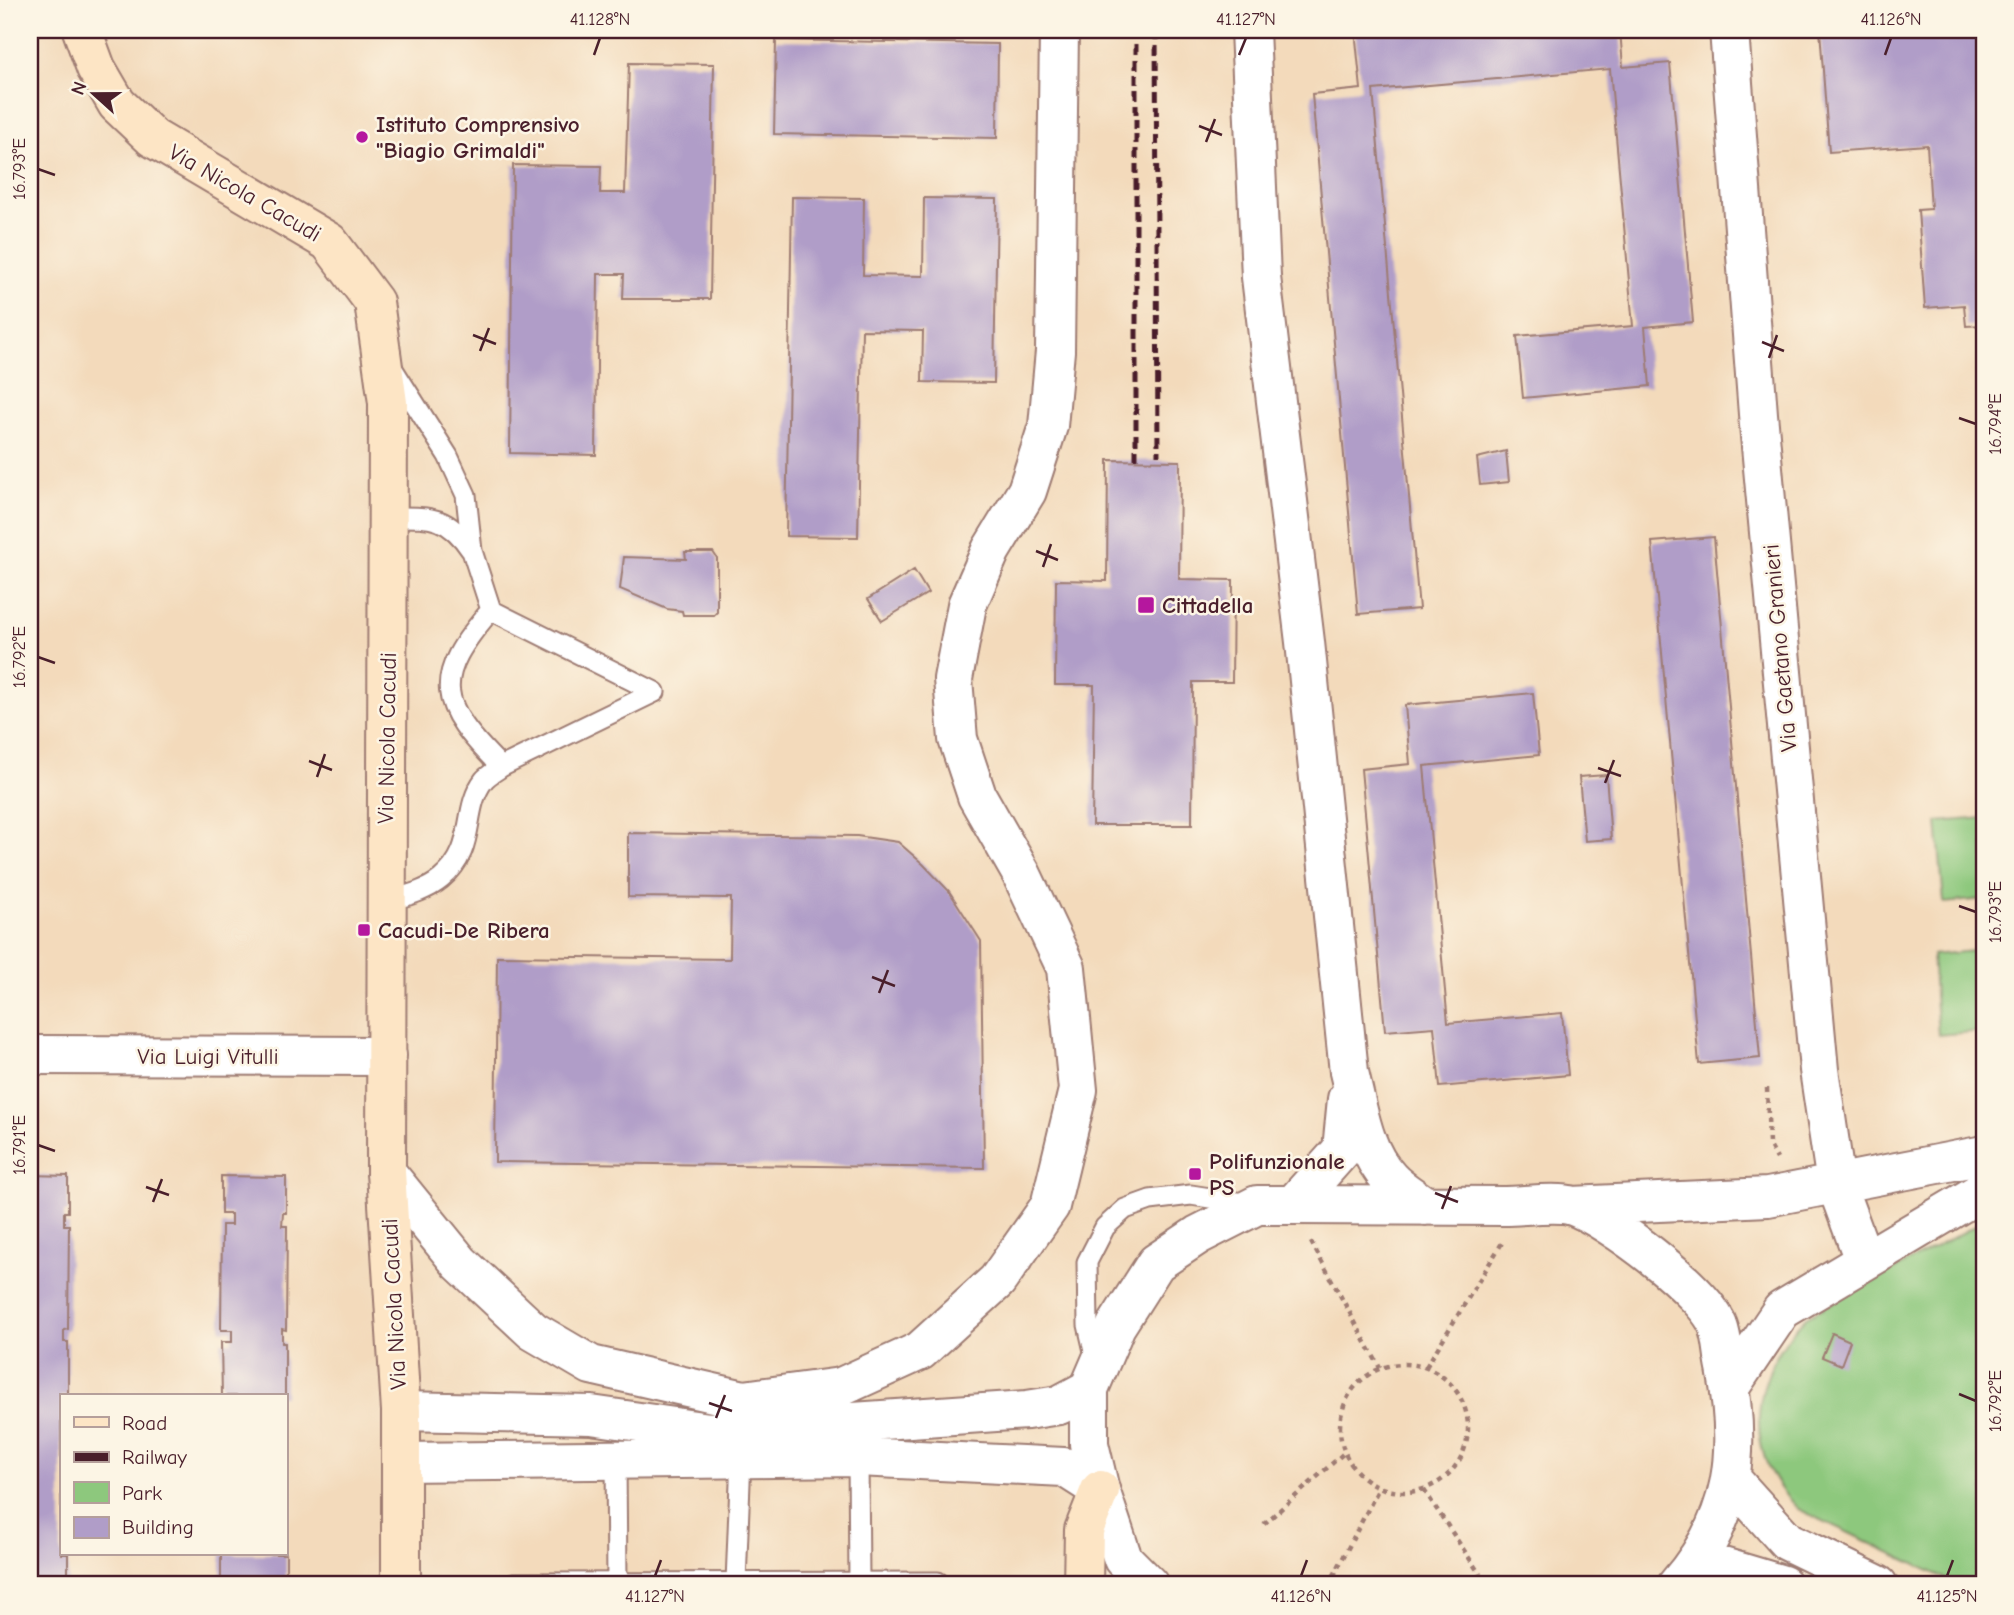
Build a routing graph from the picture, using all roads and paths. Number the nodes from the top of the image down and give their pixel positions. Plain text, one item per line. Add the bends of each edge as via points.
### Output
1 (82, 30) edge
2 (1059, 30) edge
3 (1251, 30) edge
4 (1729, 30) edge
5 (381, 351) junction
6 (388, 517) junction
7 (472, 551) junction
8 (491, 610) junction
9 (501, 767) junction
10 (385, 902) junction
11 (30, 1055) edge
12 (387, 1056) junction
13 (1349, 1072) junction
14 (1984, 1155) edge
15 (386, 1172) junction
16 (1836, 1184) junction
17 (1984, 1190) edge
18 (1424, 1206) junction
19 (1572, 1206) junction
20 (1286, 1216) junction
21 (1864, 1260) junction
22 (1380, 1368) junction
23 (1093, 1379) junction
24 (1730, 1387) junction
25 (401, 1411) junction
26 (1344, 1453) junction
27 (741, 1458) junction
28 (858, 1458) junction
29 (616, 1460) junction
30 (401, 1462) junction
31 (1732, 1480) junction
32 (1379, 1488) junction
33 (1100, 1490) junction
34 (1424, 1490) junction
35 (1264, 1524) dead end
36 (1688, 1573) edge
37 (859, 1581) junction
38 (736, 1582) junction
39 (939, 1582) dead end
40 (514, 1583) dead end
41 (617, 1583) junction
42 (401, 1585) edge
43 (1083, 1585) edge
44 (1149, 1585) edge
45 (1329, 1585) edge
46 (1488, 1585) edge
47 (1783, 1585) edge
48 (1878, 1585) edge

1 - 5 street, Via Nicola Cacudi via 96,68 117,104 153,138 329,242 374,302
2 - 15 street via 1055,351 1048,426 1027,491 991,551 967,605 953,679 958,738 977,796 1021,873 1066,968 1078,1090 1050,1206 997,1281 920,1351 841,1387 744,1400 590,1365 533,1331 460,1263
3 - 13 street via 1261,277 1305,642
4 - 16 street, Via Gaetano Granieri via 1758,414 1819,1070
5 - 6 street, Via Nicola Cacudi via 388,403
5 - 7 lane via 448,456 466,495
6 - 7 lane via 433,517 457,529
6 - 10 street, Via Nicola Cacudi
7 - 8 lane
8 - 9 lane via 465,640 450,667 449,691 456,714
8 - 9 lane via 655,692
9 - 10 lane via 484,778 475,795 469,835 451,869 422,891
10 - 12 street, Via Nicola Cacudi
11 - 12 street, Via Luigi Vitulli
12 - 15 street, Via Nicola Cacudi
13 - 18 street via 1365,1138 1377,1161 1390,1179
13 - 20 street via 1342,1150
14 - 16 street
15 - 25 street, Via Nicola Cacudi
16 - 19 street via 1768,1197
16 - 21 street, Via Gaetano Granieri
17 - 21 street
18 - 19 street
18 - 20 street
19 - 24 street via 1673,1271 1718,1325
20 - 22 path
20 - 23 street via 1198,1235 1156,1263 1116,1326
20 - 23 lane via 1191,1195 1150,1200 1125,1209 1105,1227 1087,1262
21 - 24 street via 1782,1310
22 - 26 path via 1362,1378 1349,1394 1341,1413
22 - 34 path via 1410,1363 1426,1367 1444,1377 1466,1409 1466,1448 1442,1480
23 - 25 street via 1059,1405 720,1432 591,1415
23 - 33 street via 1089,1444
24 - 31 street
25 - 30 street, Via Nicola Cacudi
26 - 32 path via 1353,1468
26 - 35 path
27 - 28 street
27 - 29 street
27 - 38 lane
28 - 33 street via 1064,1468
28 - 37 lane
29 - 30 street
29 - 41 lane
30 - 42 street, Via Nicola Cacudi
31 - 36 street
31 - 48 street via 1787,1541
32 - 34 path via 1409,1493
32 - 45 path
33 - 43 street via 1084,1530
33 - 44 street via 1123,1559
34 - 46 path
36 - 47 street
37 - 38 lane
37 - 39 lane
38 - 41 lane
40 - 41 lane

